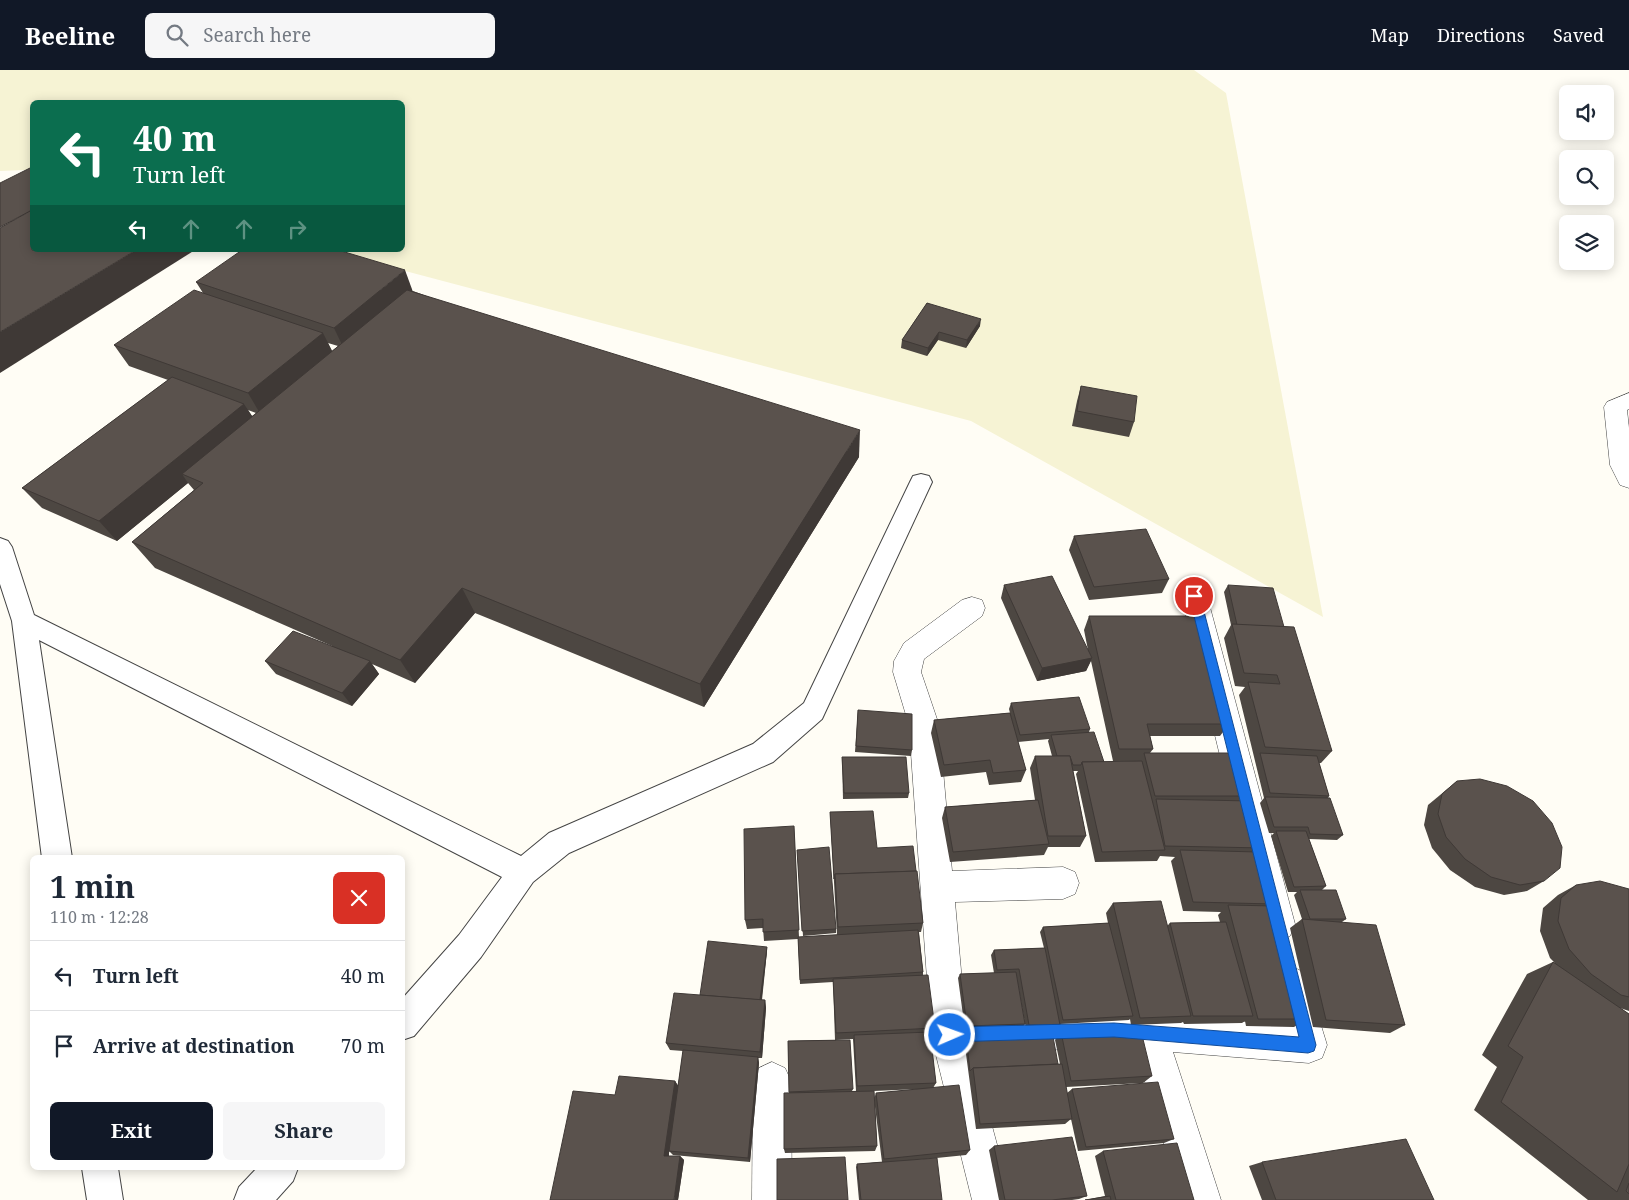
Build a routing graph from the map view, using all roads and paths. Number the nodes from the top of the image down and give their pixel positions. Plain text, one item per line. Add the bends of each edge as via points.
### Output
1 (1629, 400) edge
2 (1629, 479) edge
3 (921, 482) dead end
4 (0, 547) edge
5 (1194, 596) dead end
6 (972, 608) dead end
7 (24, 621) junction
8 (57, 855) edge
9 (523, 872) junction
10 (1063, 883) dead end
11 (936, 887) junction
12 (405, 1021) edge
13 (1148, 1032) junction
14 (950, 1035) junction
15 (772, 1081) dead end
16 (100, 1170) edge
17 (278, 1170) edge
18 (105, 1200) edge
19 (252, 1200) edge
20 (772, 1200) edge
21 (992, 1200) edge
22 (1202, 1200) edge

1 - 2 street via 1616,407 1622,465
3 - 9 lane via 813,711 763,753 559,843
4 - 7 lane
5 - 13 street via 1308,1045
6 - 11 street via 914,651 908,661 907,672 924,725
7 - 8 lane
7 - 9 lane
9 - 12 lane via 470,946
10 - 11 street
11 - 14 street
13 - 14 street via 1114,1030
13 - 22 street
14 - 21 street
15 - 20 street
16 - 18 lane
17 - 19 lane

